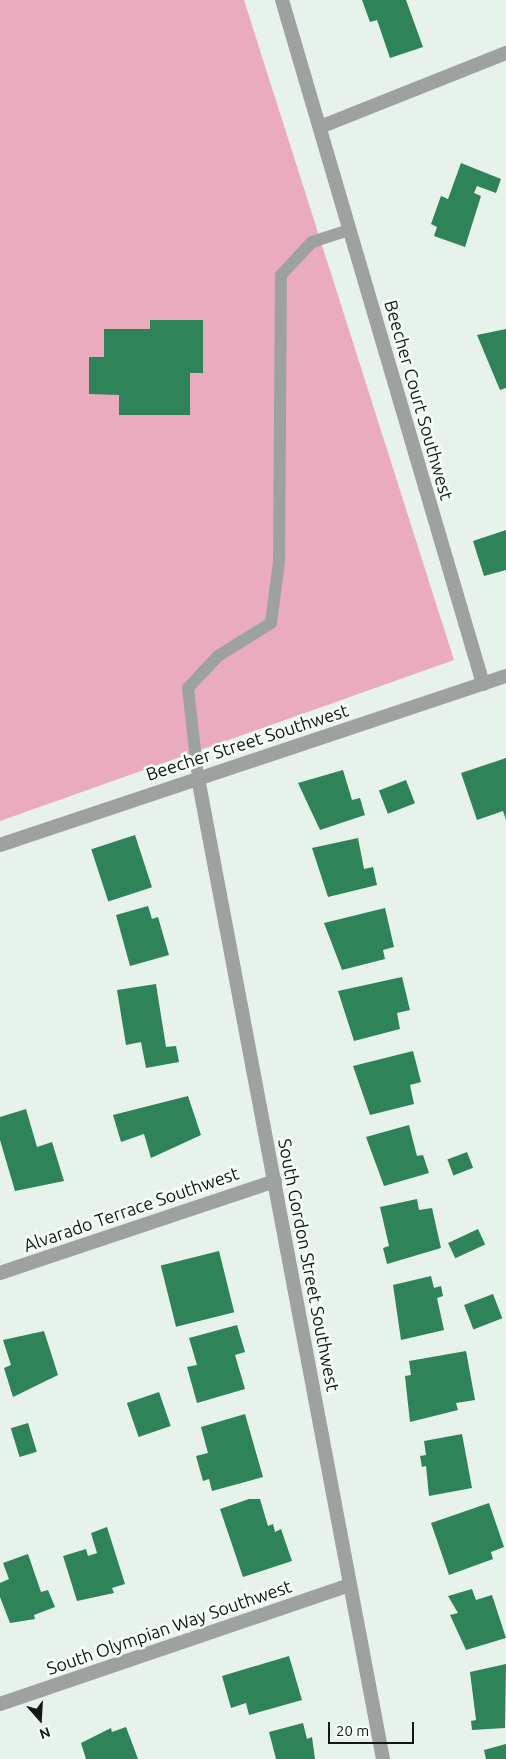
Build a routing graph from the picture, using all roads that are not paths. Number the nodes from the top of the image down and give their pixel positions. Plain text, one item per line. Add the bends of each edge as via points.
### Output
1 (282, 0) edge
2 (506, 53) edge
3 (320, 127) junction
4 (350, 230) junction
5 (506, 676) edge
6 (482, 684) junction
7 (198, 778) junction
8 (0, 845) edge
9 (275, 1181) junction
10 (0, 1273) edge
11 (349, 1585) junction
12 (0, 1704) edge
13 (382, 1759) edge

1 - 3 street, Beecher Court Southwest
2 - 3 street
3 - 4 street, Beecher Court Southwest
4 - 6 street, Beecher Court Southwest
4 - 7 lane via 312,242 281,275 279,561 271,624 218,656 188,688
5 - 6 street, Beecher Street Southwest
6 - 7 street, Beecher Street Southwest
7 - 8 street, Beecher Street Southwest
7 - 9 street, South Gordon Street Southwest
9 - 10 street, Alvarado Terrace Southwest
9 - 11 street, South Gordon Street Southwest
11 - 12 street, South Olympian Way Southwest
11 - 13 street, South Gordon Street Southwest

